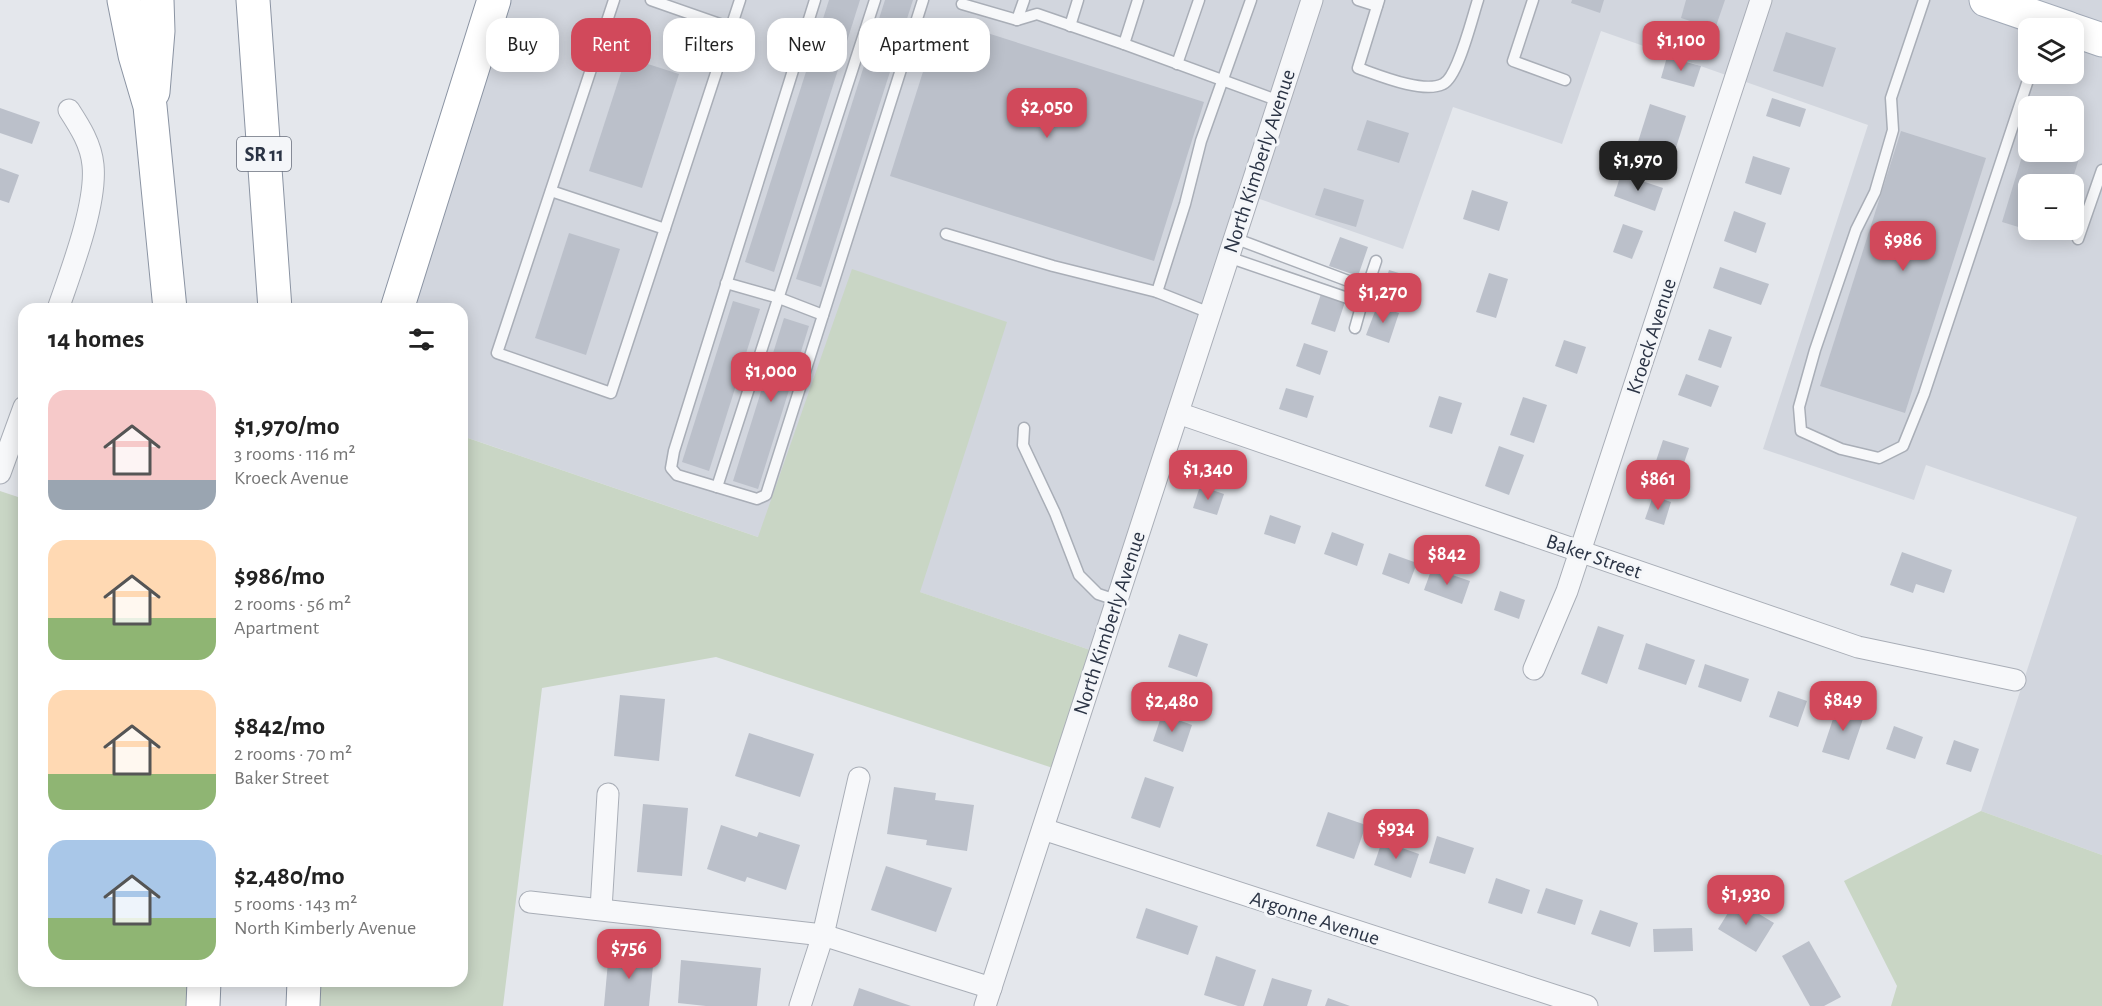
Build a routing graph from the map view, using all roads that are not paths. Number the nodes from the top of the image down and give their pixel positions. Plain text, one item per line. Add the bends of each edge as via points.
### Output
1 (124, 0) edge
2 (157, 0) edge
3 (253, 0) edge
4 (494, 0) edge
5 (614, 0) edge
6 (651, 0) edge
7 (740, 0) edge
8 (815, 0) edge
9 (875, 0) edge
10 (923, 0) edge
11 (1024, 0) edge
12 (1078, 0) edge
13 (1138, 0) edge
14 (1199, 0) edge
15 (1251, 0) edge
16 (1311, 0) edge
17 (1358, 0) edge
18 (1478, 0) edge
19 (1533, 0) edge
20 (1761, 0) edge
21 (1924, 0) edge
22 (2000, 2) edge
23 (1378, 3) edge
24 (962, 4) dead end
25 (975, 4) edge
26 (702, 18) edge
27 (734, 18) edge
28 (2037, 18) edge
29 (1017, 20) junction
30 (1070, 26) junction
31 (2084, 35) edge
32 (2102, 40) edge
33 (1124, 44) junction
34 (1177, 64) junction
35 (717, 72) edge
36 (1565, 80) dead end
37 (1223, 81) junction
38 (2028, 84) edge
39 (1279, 101) junction
40 (150, 106) junction
41 (69, 110) dead end
42 (2102, 170) edge
43 (551, 191) junction
44 (2084, 222) edge
45 (665, 229) junction
46 (946, 234) dead end
47 (1231, 247) junction
48 (1376, 261) dead end
49 (726, 283) junction
50 (1367, 288) junction
51 (1157, 292) junction
52 (779, 298) junction
53 (60, 303) edge
54 (169, 303) edge
55 (275, 303) edge
56 (398, 303) edge
57 (1362, 303) junction
58 (1210, 313) junction
59 (823, 315) junction
60 (1355, 328) dead end
61 (1178, 413) junction
62 (18, 424) edge
63 (1024, 428) dead end
64 (0, 473) edge
65 (717, 487) junction
66 (1580, 551) junction
67 (1116, 600) junction
68 (1534, 669) dead end
69 (2015, 680) dead end
70 (860, 778) dead end
71 (608, 794) dead end
72 (1043, 829) junction
73 (530, 902) dead end
74 (601, 909) junction
75 (823, 935) junction
76 (204, 987) edge
77 (304, 987) edge
78 (988, 997) edge
79 (203, 1006) edge
80 (303, 1006) edge
81 (800, 1006) edge
82 (1587, 1006) edge

1 - 40 main road
2 - 40 main road via 158,31
3 - 55 main road, SR 11
4 - 56 main road
5 - 43 lane
6 - 26 lane
7 - 27 lane
8 - 49 lane
9 - 52 lane
10 - 59 lane
11 - 29 lane
12 - 30 lane
13 - 33 lane
14 - 34 lane
15 - 37 lane
16 - 39 street, North Kimberly Avenue
17 - 23 lane
18 - 23 lane via 1453,73 1444,84 1430,88 1358,68
19 - 36 lane via 1513,61
20 - 66 street, Kroeck Avenue
21 - 38 lane via 1891,98 1893,130 1875,192 1856,230 1799,407 1802,431 1841,449 1879,458 1903,446
22 - 28 main road
24 - 25 lane
25 - 29 lane
29 - 30 lane via 1037,14
30 - 33 lane
31 - 32 main road
33 - 34 lane
34 - 37 lane
35 - 45 lane
37 - 39 lane
37 - 51 lane via 1201,141
39 - 47 street, North Kimberly Avenue
40 - 54 main road
41 - 53 street via 87,140 93,184
42 - 44 lane
43 - 45 lane
43 - 45 lane via 497,353 611,393
46 - 51 lane
47 - 50 lane
47 - 57 lane
47 - 58 street, North Kimberly Avenue
48 - 50 lane
49 - 52 lane
49 - 65 lane via 672,468 677,475
50 - 57 lane
51 - 58 lane
52 - 59 lane
52 - 65 lane
57 - 60 lane
58 - 61 street, North Kimberly Avenue
59 - 65 lane via 766,495 758,499
61 - 66 street, Baker Street
61 - 67 street, North Kimberly Avenue
62 - 64 street
63 - 67 lane via 1023,445 1079,575 1098,594
66 - 68 street, Kroeck Avenue
66 - 69 street, Baker Street via 1857,647
67 - 72 street, North Kimberly Avenue
70 - 75 street
71 - 74 street
72 - 78 street, North Kimberly Avenue
72 - 82 street, Argonne Avenue
73 - 74 street
74 - 75 street
75 - 78 street
75 - 81 street
76 - 79 main road
77 - 80 main road

